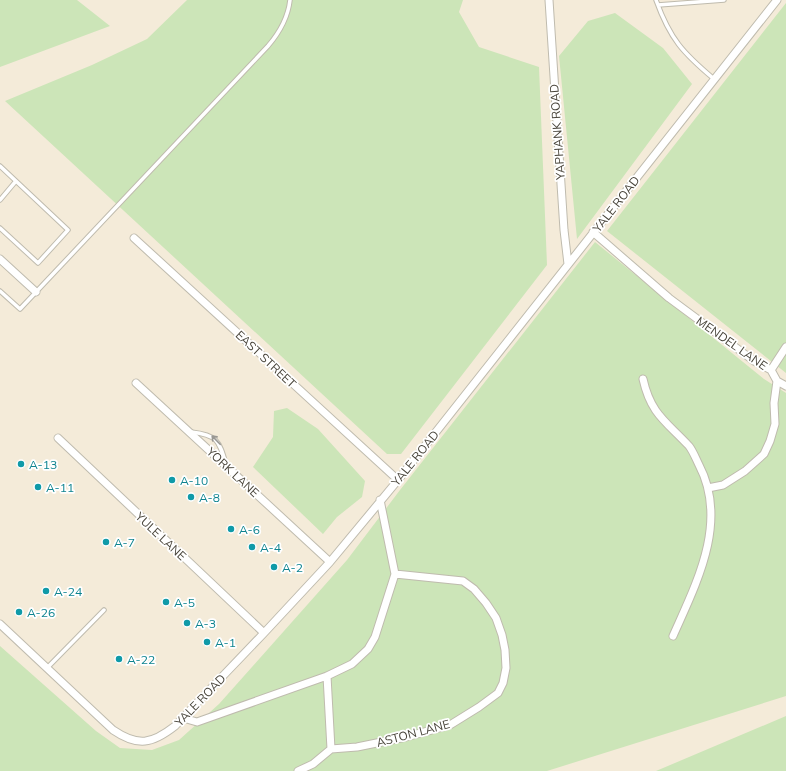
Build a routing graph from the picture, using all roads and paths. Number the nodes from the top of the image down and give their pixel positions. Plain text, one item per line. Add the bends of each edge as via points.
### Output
1 (290, 0) edge
2 (549, 0) edge
3 (656, 0) edge
4 (724, 0) edge
5 (777, 0) edge
6 (658, 5) junction
7 (714, 79) junction
8 (0, 166) edge
9 (16, 181) junction
10 (0, 200) edge
11 (0, 228) edge
12 (593, 232) junction
13 (134, 238) dead end
14 (0, 259) edge
15 (568, 264) junction
16 (0, 291) edge
17 (36, 292) junction
18 (786, 347) edge
19 (771, 370) junction
20 (644, 380) dead end
21 (777, 381) junction
22 (136, 383) dead end
23 (786, 386) edge
24 (189, 431) junction
25 (58, 438) dead end
26 (227, 467) junction
27 (398, 480) junction
28 (708, 488) junction
29 (380, 500) junction
30 (330, 562) junction
31 (395, 574) junction
32 (104, 610) dead end
33 (0, 624) edge
34 (264, 633) junction
35 (673, 636) dead end
36 (47, 668) junction
37 (327, 676) junction
38 (183, 718) junction
39 (331, 749) junction
40 (298, 771) edge

1 - 17 lane via 280,33
2 - 15 street, YAPHANK ROAD
3 - 6 lane
4 - 6 lane
5 - 7 street, YALE ROAD
6 - 7 lane via 664,22 677,44 689,59
7 - 12 street, YALE ROAD
8 - 9 lane
9 - 10 lane
9 - 11 lane via 68,230 38,263
12 - 15 street, YALE ROAD
12 - 19 street, MENDEL LANE via 669,298 754,361
13 - 27 street, EAST STREET
14 - 17 street
15 - 27 street, YALE ROAD
16 - 17 lane via 20,309
18 - 19 street
19 - 21 street, MENDEL LANE
20 - 28 street via 647,396 655,410 689,447 705,476
21 - 23 street
21 - 28 street, MENDEL LANE via 775,424 764,454 745,471 723,485
22 - 24 street, YORK LANE
24 - 26 street, YORK LANE
26 -> 24 lane via 221,446 216,439 211,435
25 - 34 street, YULE LANE
26 - 30 street, YORK LANE
27 - 29 street, YALE ROAD
28 - 35 street via 708,551 699,579
29 - 30 street, YALE ROAD
29 - 31 street
30 - 34 street, YALE ROAD
31 - 37 street via 375,637 368,649 352,664
31 - 39 street, ASTON LANE via 463,581 474,589 496,618 502,635 506,668 503,683 498,693 450,725 357,747
32 - 36 lane
33 - 36 street, YALE ROAD
34 - 38 street, YALE ROAD
36 - 38 street, YALE ROAD via 126,739 150,741 162,736
37 - 38 street via 197,722
37 - 39 street
39 - 40 street via 313,764

